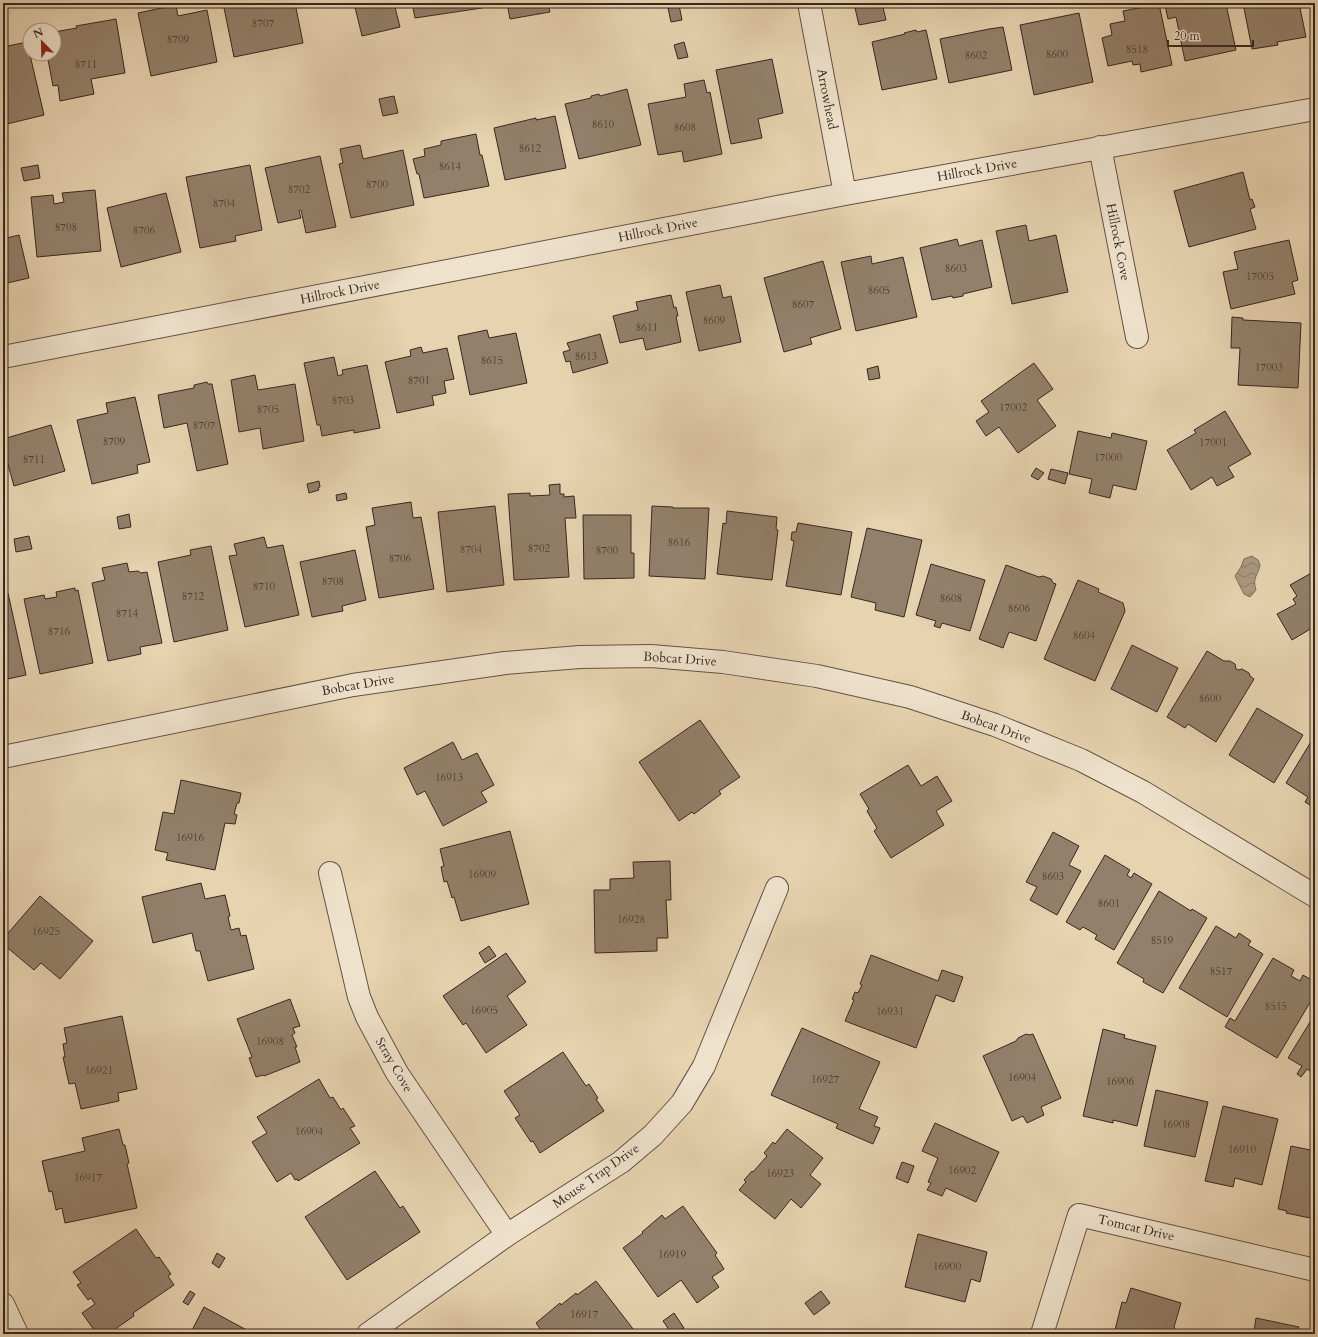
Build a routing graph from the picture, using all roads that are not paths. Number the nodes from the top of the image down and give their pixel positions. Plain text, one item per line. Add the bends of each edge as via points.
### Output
1 (809, 3) edge
2 (1315, 109) edge
3 (1100, 147) junction
4 (845, 194) junction
5 (1137, 337) dead end
6 (3, 357) edge
7 (3, 757) edge
8 (330, 873) dead end
9 (777, 888) dead end
10 (1315, 896) edge
11 (507, 1235) junction
12 (1315, 1270) edge
13 (3, 1304) edge
14 (17, 1334) edge
15 (368, 1334) edge
16 (1042, 1334) edge

1 - 4 street, Arrowhead
2 - 3 street, Hillrock Drive
3 - 4 street, Hillrock Drive
3 - 5 street, Hillrock Cove
4 - 6 street, Hillrock Drive
7 - 10 street, Bobcat Drive via 353,685 497,664 627,656 723,662 817,676 910,697 995,725 1081,760 1143,792
8 - 11 street, Stray Cove via 367,1017 397,1073
9 - 11 street, Mouse Trap Drive via 704,1066 682,1103 653,1135 621,1162
11 - 15 street, Mouse Trap Drive
12 - 16 street, Tomcat Drive via 1079,1215
13 - 14 street

